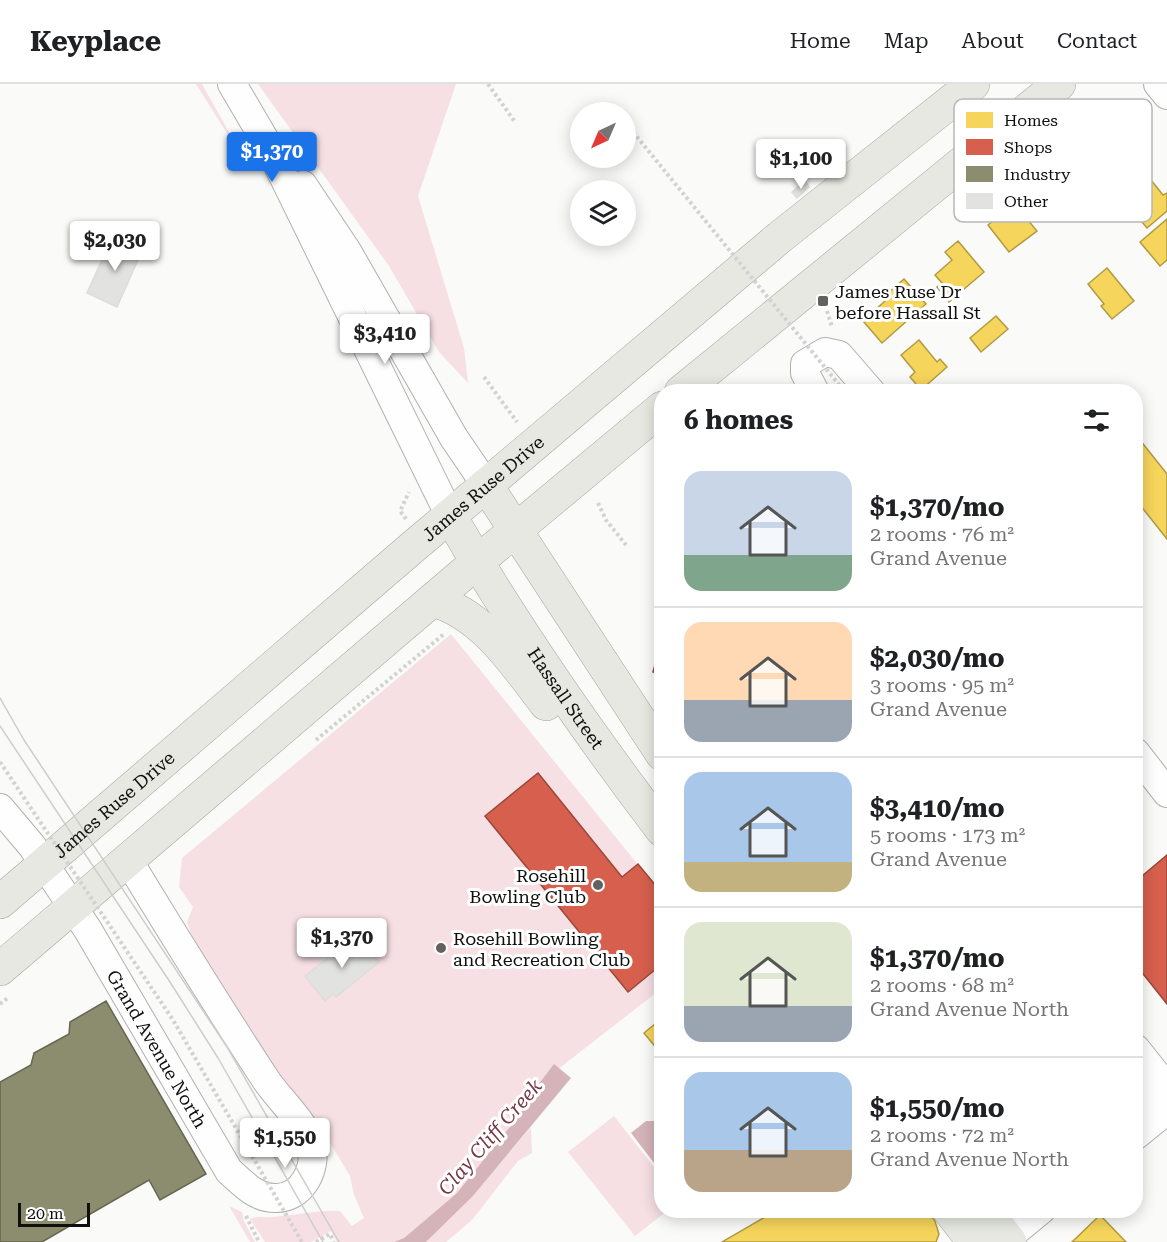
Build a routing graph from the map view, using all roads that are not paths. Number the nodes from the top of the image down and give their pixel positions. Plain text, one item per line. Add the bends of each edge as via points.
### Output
1 (232, 84) edge
2 (973, 84) edge
3 (1059, 84) edge
4 (1158, 84) edge
5 (1167, 95) edge
6 (954, 99) edge
7 (954, 99) edge
8 (1041, 99) edge
9 (255, 121) junction
10 (954, 170) edge
11 (691, 384) edge
12 (811, 384) edge
13 (864, 384) edge
14 (654, 415) edge
15 (486, 485) junction
16 (450, 516) junction
17 (516, 529) junction
18 (477, 562) junction
19 (433, 600) junction
20 (654, 742) edge
21 (1143, 762) edge
22 (1167, 793) edge
23 (634, 794) junction
24 (0, 808) edge
25 (654, 820) edge
26 (128, 860) junction
27 (44, 864) junction
28 (0, 902) edge
29 (73, 908) junction
30 (0, 969) edge
31 (1143, 1063) edge
32 (1143, 1089) edge
33 (1165, 1104) edge
34 (1143, 1128) edge
35 (954, 1218) edge
36 (990, 1218) edge
37 (1032, 1218) edge
38 (1006, 1241) edge
39 (974, 1242) edge

1 - 9 street
2 - 7 main road, James Ruse Drive
3 - 8 main road
4 - 5 street
6 - 15 main road, James Ruse Drive via 780,237
9 - 15 street via 326,217 454,438
9 - 16 street
10 - 11 main road
12 - 13 street via 805,364 825,352 839,355
14 - 17 main road
15 - 16 main road, James Ruse Drive
15 - 17 main road
16 - 18 main road, Hassall Street
16 - 27 main road, James Ruse Drive
17 - 18 main road
17 - 20 main road
18 - 19 main road
18 - 23 main road, Hassall Street
19 - 23 main road via 461,612 483,628 513,660 591,761
19 - 26 main road
21 - 22 street
23 - 25 main road, Hassall Street
24 - 27 street, Grand Avenue North
26 - 29 main road
26 - 29 street, Grand Avenue North via 268,1083 311,1142 313,1162 297,1192 285,1198 267,1198 251,1191 230,1171
27 - 28 main road, James Ruse Drive
27 - 29 street, Grand Avenue North
29 - 30 main road
31 - 33 street
32 - 33 street
33 - 34 street
35 - 39 main road
36 - 38 main road
37 - 38 street

